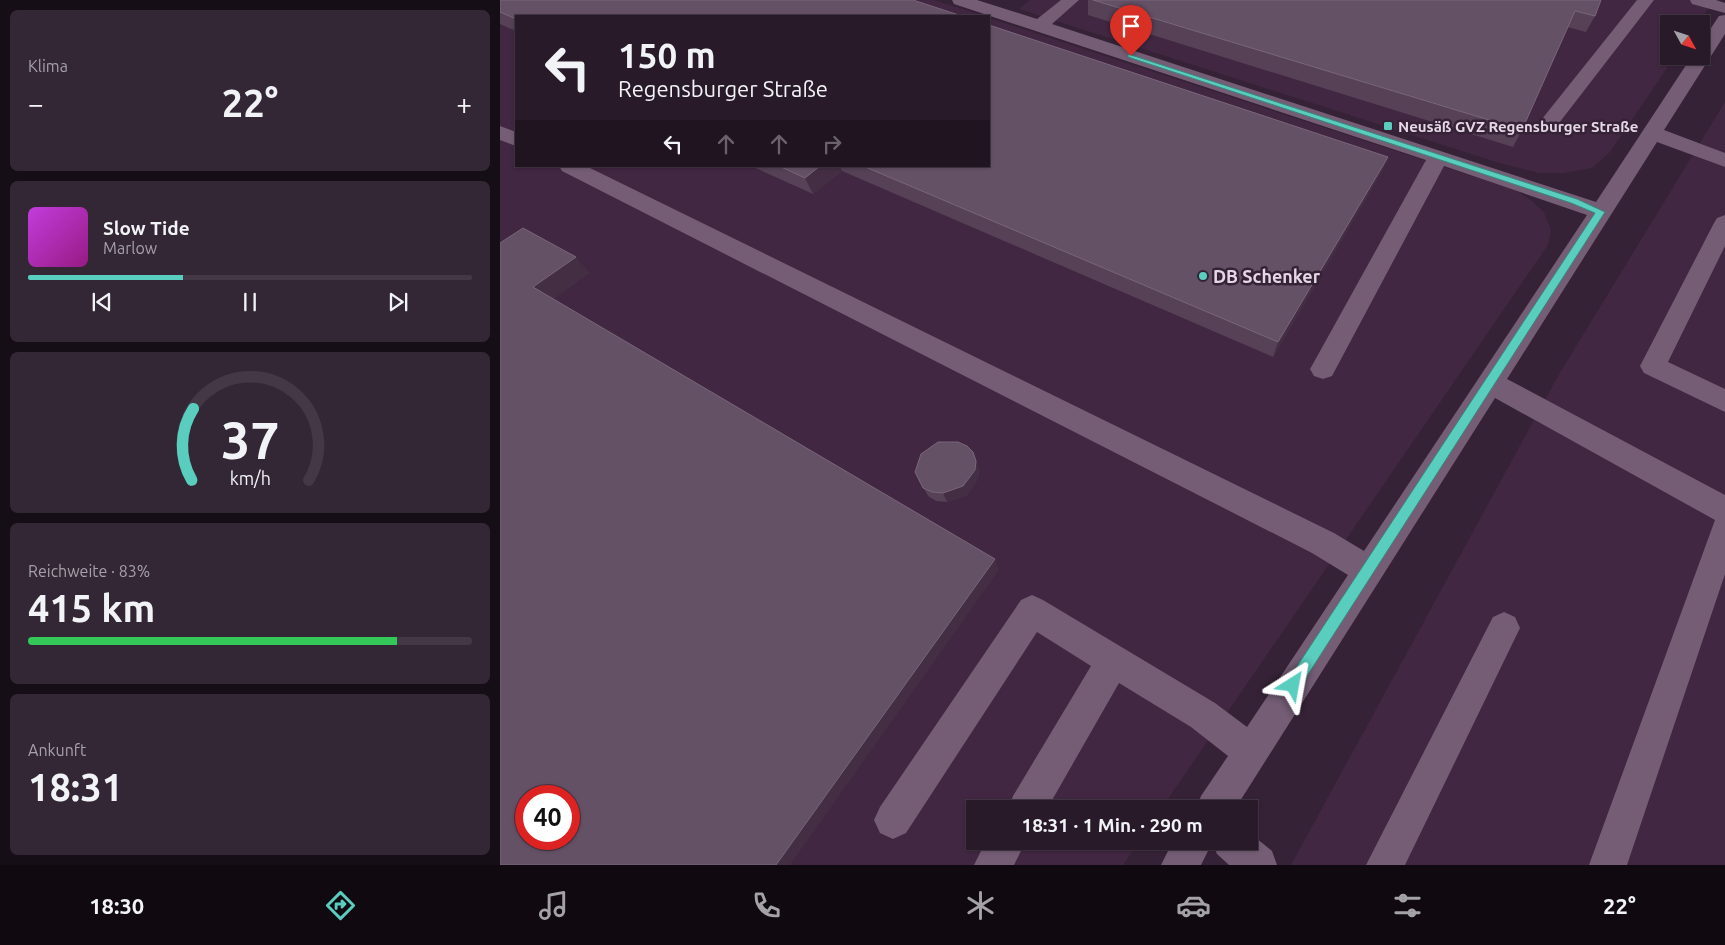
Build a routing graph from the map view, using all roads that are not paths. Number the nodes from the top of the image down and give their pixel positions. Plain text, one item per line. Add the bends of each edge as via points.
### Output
1 (960, 0) edge
2 (1071, 0) edge
3 (1646, 0) edge
4 (1698, 0) edge
5 (1725, 8) edge
6 (1725, 20) edge
7 (1039, 26) junction
8 (1719, 42) edge
9 (1549, 123) dead end
10 (500, 132) edge
11 (1652, 133) junction
12 (515, 140) edge
13 (1438, 157) junction
14 (1725, 160) edge
15 (571, 167) edge
16 (1600, 212) junction
17 (1725, 223) edge
18 (1324, 369) dead end
19 (1490, 383) junction
20 (1725, 401) edge
21 (1725, 510) edge
22 (1725, 530) edge
23 (1369, 571) junction
24 (1504, 628) dead end
25 (1113, 660) junction
26 (1250, 750) junction
27 (1031, 800) edge
28 (1219, 800) edge
29 (893, 820) dead end
30 (1002, 850) edge
31 (1189, 850) edge
32 (1240, 850) edge
33 (993, 865) edge
34 (1180, 865) edge
35 (1258, 865) edge
36 (1385, 865) edge
37 (1608, 865) edge

1 - 7 street
2 - 7 street
3 - 9 street
4 - 5 street
6 - 8 street
7 - 13 street
8 - 11 street
10 - 12 street
11 - 14 street
11 - 16 street
13 - 16 street
13 - 18 street
15 - 23 street via 1323,543
16 - 19 street
17 - 20 street via 1653,366
19 - 21 street
19 - 23 street
22 - 37 street
23 - 26 street
24 - 36 street
25 - 26 street via 1203,715
25 - 27 street
25 - 29 street via 1032,611
26 - 28 street
30 - 33 street
31 - 34 street
32 - 35 street

